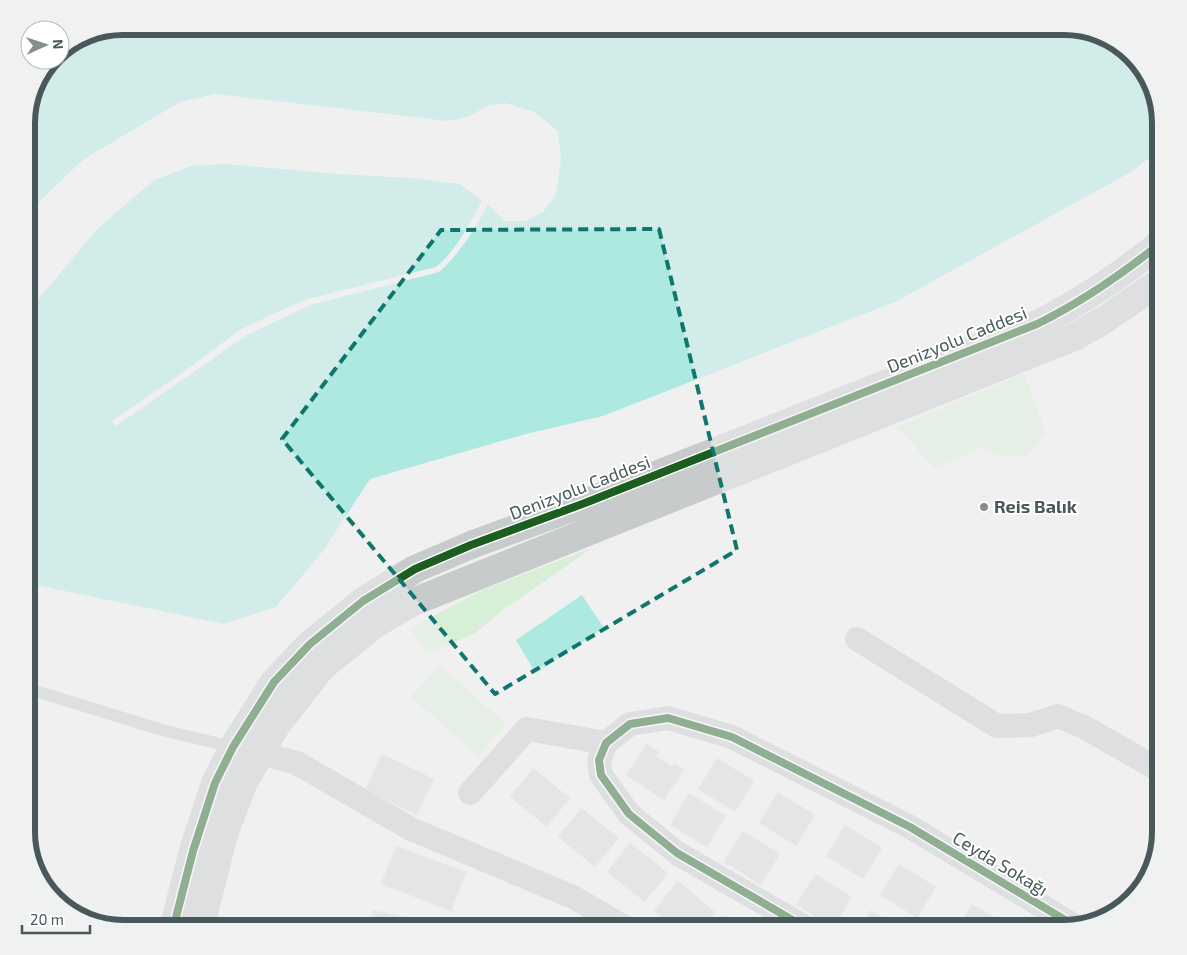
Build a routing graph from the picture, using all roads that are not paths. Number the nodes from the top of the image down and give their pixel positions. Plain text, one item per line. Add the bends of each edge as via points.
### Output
1 (1152, 250) edge
2 (1152, 287) edge
3 (857, 639) dead end
4 (35, 691) edge
5 (606, 744) junction
6 (233, 747) junction
7 (260, 753) junction
8 (1152, 766) edge
9 (470, 793) dead end
10 (176, 920) edge
11 (202, 920) edge
12 (613, 920) edge
13 (792, 920) edge
14 (1065, 920) edge

1 - 6 street, Denizyolu Caddesi via 1100,288 1037,324 585,504 471,544 415,569 363,601 310,644 274,682
2 - 7 street via 1074,336 414,602 374,624 322,667 276,726
3 - 8 street via 997,726 1031,725 1058,716
4 - 6 lane via 162,730
5 - 9 street via 527,729
5 - 13 street via 598,760 601,775 629,814 677,853
5 - 14 street, Ceyda Sokağı via 630,724 668,718 732,737 910,827
6 - 7 street
6 - 10 street, Denizyolu Caddesi via 212,791
7 - 11 street via 243,784 224,834
7 - 12 street via 298,763 412,829 573,897

